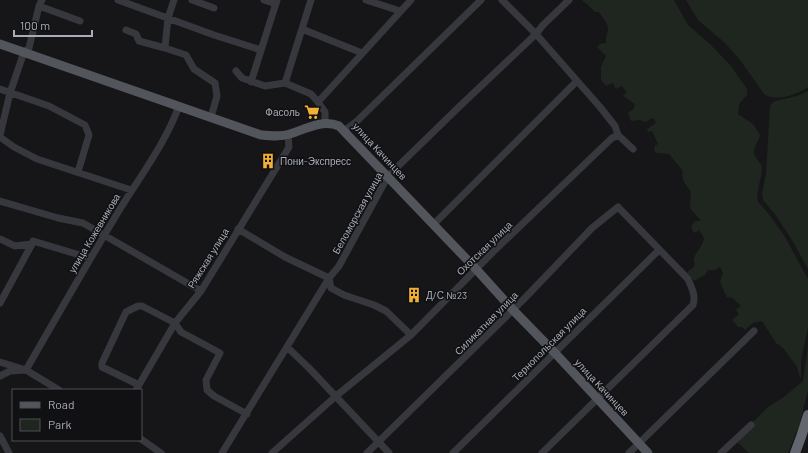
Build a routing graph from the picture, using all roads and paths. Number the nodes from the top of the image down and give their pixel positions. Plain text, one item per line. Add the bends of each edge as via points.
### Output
1 (174, 0) edge
2 (192, 0) edge
3 (264, 0) edge
4 (311, 0) edge
5 (366, 0) edge
6 (411, 0) edge
7 (480, 0) edge
8 (502, 0) edge
9 (569, 0) edge
10 (122, 1) edge
11 (276, 2) edge
12 (41, 3) edge
13 (214, 8) dead end
14 (400, 11) junction
15 (168, 18) junction
16 (80, 21) dead end
17 (302, 29) junction
18 (126, 30) dead end
19 (536, 34) junction
20 (0, 44) edge
21 (165, 48) junction
22 (261, 50) junction
23 (24, 52) junction
24 (362, 52) junction
25 (236, 71) dead end
26 (577, 81) junction
27 (251, 82) junction
28 (285, 83) junction
29 (0, 90) edge
30 (10, 93) junction
31 (318, 102) junction
32 (179, 106) junction
33 (211, 117) junction
34 (325, 123) junction
35 (345, 130) junction
36 (288, 135) junction
37 (618, 135) junction
38 (0, 136) edge
39 (633, 149) dead end
40 (78, 172) junction
41 (388, 176) junction
42 (131, 190) junction
43 (0, 201) edge
44 (433, 225) junction
45 (238, 230) junction
46 (104, 235) junction
47 (0, 239) edge
48 (32, 244) junction
49 (659, 250) junction
50 (90, 258) junction
51 (476, 269) junction
52 (329, 278) junction
53 (201, 291) junction
54 (0, 303) edge
55 (513, 310) junction
56 (175, 323) junction
57 (754, 331) dead end
58 (411, 335) junction
59 (287, 347) junction
60 (555, 353) junction
61 (0, 362) edge
62 (26, 370) junction
63 (0, 376) edge
64 (138, 387) edge
65 (57, 389) edge
66 (336, 396) junction
67 (598, 399) junction
68 (247, 414) junction
69 (808, 415) edge
70 (751, 425) dead end
71 (0, 436) edge
72 (142, 440) edge
73 (378, 442) junction
74 (639, 444) junction
75 (9, 453) edge
76 (161, 453) edge
77 (222, 453) edge
78 (272, 453) edge
79 (367, 453) edge
80 (389, 453) edge
81 (453, 453) edge
82 (542, 453) edge
83 (629, 453) edge
84 (648, 453) edge
85 (721, 453) edge
86 (795, 453) edge

1 - 15 street
2 - 13 street
3 - 11 street
4 - 17 street
5 - 14 street
6 - 14 street
7 - 35 street
8 - 19 street
9 - 19 street, Беломорская улица
10 - 15 street
11 - 22 street
12 - 16 street
12 - 23 street via 29,48
14 - 24 street
15 - 21 street
15 - 22 street
17 - 24 street
17 - 28 street
18 - 21 street via 136,34 139,41
19 - 26 street
19 - 41 street, Беломорская улица
20 - 23 main road
21 - 33 street via 186,55 194,69 215,83 217,96
22 - 27 street
23 - 30 street
23 - 32 main road
24 - 31 street
25 - 27 street via 242,78
26 - 37 street via 616,126
26 - 44 street
27 - 28 street via 265,86
28 - 31 street via 310,94
29 - 30 street
30 - 38 street
30 - 40 street via 49,106 85,125 89,134
31 - 34 street via 325,112
32 - 33 main road
32 - 42 street, улица Кожевникова via 166,136
33 - 36 main road via 261,135
34 - 35 main road, улица Качинцев via 332,123
34 - 36 main road
35 - 41 main road, улица Качинцев
36 - 45 street, Ряжская улица via 289,147
37 - 39 street
37 - 51 street, Охотская улица
38 - 40 street via 37,159
40 - 42 street
41 - 44 main road, улица Качинцев
41 - 52 street, Беломорская улица via 339,266
42 - 46 street, улица Кожевникова
43 - 46 street via 83,223
44 - 51 main road, улица Качинцев
45 - 52 street
45 - 53 street, Ряжская улица
46 - 50 street, улица Кожевникова
46 - 53 street
47 - 48 street via 15,246
48 - 50 street via 33,241
48 - 54 street
49 - 55 street, Силикатная улица via 618,207 592,228
49 - 60 street, Тернопольская улица
49 - 67 street via 688,279 694,292 693,305
50 - 62 street, улица Кожевникова
51 - 55 main road, улица Качинцев
51 - 58 street, Охотская улица
52 - 58 street via 331,288 386,311
52 - 59 street, Беломорская улица
53 - 56 street, Ряжская улица
55 - 60 main road, улица Качинцев
55 - 73 street, Силикатная улица
56 - 64 street, Ряжская улица
56 - 64 street via 142,306 126,312 102,367
56 - 68 street via 181,332 220,353 206,380 207,390
57 - 74 street
58 - 66 street, Охотская улица
59 - 66 street
59 - 68 street, Беломорская улица
60 - 67 main road, улица Качинцев
60 - 81 street, Тернопольская улица
61 - 62 street
62 - 63 street via 10,371
62 - 65 street
66 - 73 street
66 - 78 street, Охотская улица
67 - 74 main road, улица Качинцев
67 - 82 street
68 - 77 street, Беломорская улица
69 - 86 highway
70 - 85 street
71 - 75 street
72 - 76 street
73 - 79 street, Силикатная улица
73 - 80 street
74 - 83 street
74 - 84 main road, улица Качинцев

